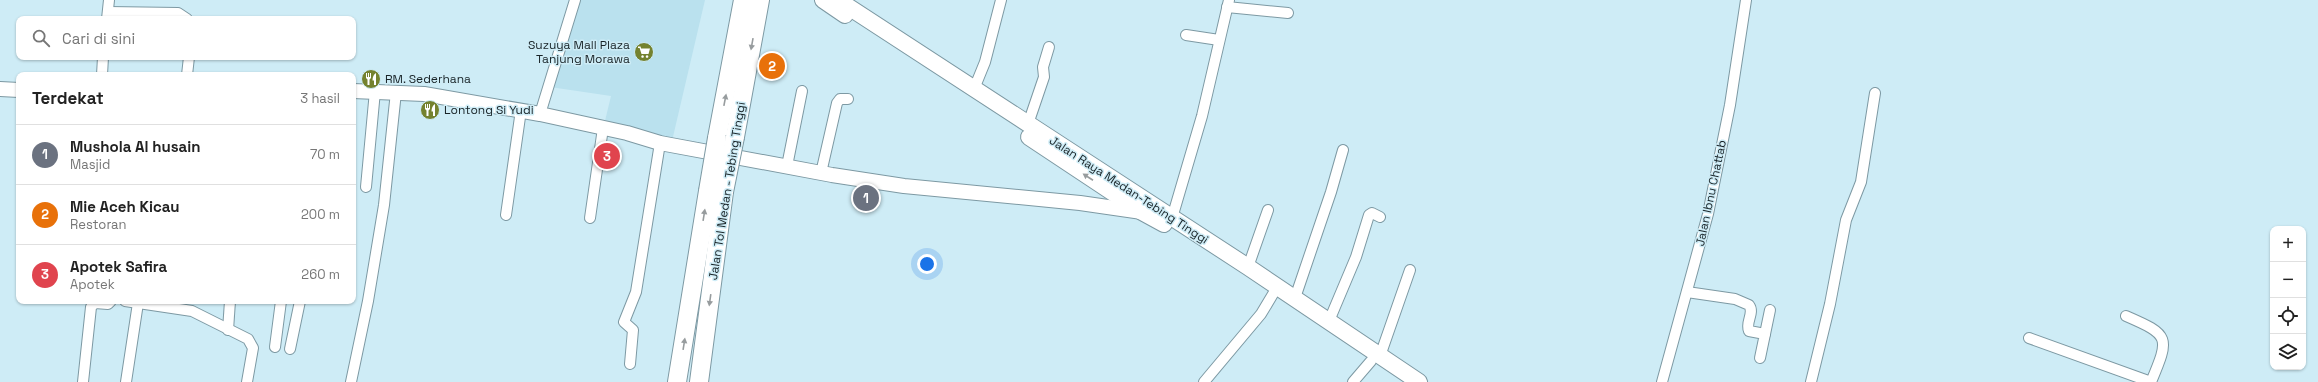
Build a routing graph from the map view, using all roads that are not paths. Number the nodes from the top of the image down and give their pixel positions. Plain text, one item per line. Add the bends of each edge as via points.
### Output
1 (109, 0) edge
2 (575, 0) edge
3 (823, 0) edge
4 (838, 0) edge
5 (1001, 0) edge
6 (1746, 0) edge
7 (754, 2) edge
8 (1228, 4) edge
9 (1288, 13) dead end
10 (107, 16) edge
11 (182, 16) edge
12 (1186, 35) dead end
13 (1219, 40) junction
14 (1049, 48) dead end
15 (103, 60) edge
16 (189, 60) edge
17 (102, 72) edge
18 (187, 72) edge
19 (0, 89) edge
20 (974, 89) junction
21 (16, 90) edge
22 (356, 91) edge
23 (802, 91) dead end
24 (375, 92) junction
25 (396, 92) junction
26 (1875, 93) dead end
27 (848, 99) dead end
28 (521, 110) junction
29 (540, 114) junction
30 (1028, 124) junction
31 (603, 128) junction
32 (660, 143) junction
33 (1343, 150) dead end
34 (787, 166) junction
35 (821, 173) junction
36 (366, 188) dead end
37 (716, 192) junction
38 (1112, 201) junction
39 (1145, 207) junction
40 (1268, 210) dead end
41 (506, 215) dead end
42 (1380, 217) dead end
43 (590, 218) dead end
44 (1172, 218) junction
45 (1248, 267) junction
46 (1410, 270) dead end
47 (1687, 292) junction
48 (1273, 294) junction
49 (1295, 298) junction
50 (94, 304) edge
51 (138, 304) edge
52 (145, 304) edge
53 (230, 304) edge
54 (281, 304) edge
55 (299, 304) edge
56 (1770, 310) dead end
57 (2126, 316) dead end
58 (1329, 321) junction
59 (228, 330) junction
60 (1765, 334) junction
61 (2029, 338) dead end
62 (275, 347) dead end
63 (290, 349) dead end
64 (1376, 358) junction
65 (1760, 358) dead end
66 (630, 364) dead end
67 (83, 382) edge
68 (126, 382) edge
69 (247, 382) edge
70 (351, 382) edge
71 (677, 382) edge
72 (699, 382) edge
73 (1204, 382) edge
74 (1353, 382) edge
75 (1402, 382) edge
76 (1419, 382) edge
77 (1662, 382) edge
78 (1810, 382) edge

1 - 10 street
2 - 29 street
38 -> 3 highway, Jalan Raya Medan-Tebing Tinggi
4 - 20 highway, Jalan Raya Medan-Tebing Tinggi
5 - 20 street via 985,62
6 - 47 street, Jalan Ibnu Chattab via 1730,105 1708,214
7 - 37 highway, Jalan Tol Medan - Tebing Tinggi, bridge
8 - 9 street
8 - 13 street
10 - 11 street via 178,13
12 - 13 street
13 - 44 street via 1202,116
14 - 30 street via 1043,67 1044,77
15 - 17 street
16 - 18 street
19 - 21 main road
20 - 30 highway, Jalan Raya Medan-Tebing Tinggi
22 - 24 main road
23 - 34 street
24 - 25 main road
24 - 36 street
25 - 28 main road via 424,94
25 - 70 street via 384,205
26 - 78 street via 1861,182 1846,220 1830,304
27 - 35 street via 840,99 837,103
28 - 29 main road
28 - 41 street
29 - 31 main road
30 - 39 highway, Jalan Raya Medan-Tebing Tinggi
31 - 32 main road
31 - 43 street
32 - 34 main road
32 - 66 street via 636,292 624,322 633,330
33 - 49 street
34 - 35 main road
35 - 38 main road via 904,186
71 -> 37 highway
37 -> 72 highway, Jalan Tol Medan - Tebing Tinggi
38 - 39 highway, Jalan Raya Medan-Tebing Tinggi
39 - 44 highway, Jalan Raya Medan-Tebing Tinggi
39 - 48 highway, Jalan Raya Medan-Tebing Tinggi via 1171,228
40 - 45 street
42 - 58 street via 1372,213 1368,215 1356,257
44 - 45 highway, Jalan Raya Medan-Tebing Tinggi
45 - 49 highway, Jalan Raya Medan-Tebing Tinggi
46 - 64 street
47 - 60 street via 1735,299 1749,304 1749,331
47 - 77 street, Jalan Ibnu Chattab
48 - 64 highway, Jalan Raya Medan-Tebing Tinggi
48 - 73 street via 1261,314
49 - 58 highway, Jalan Raya Medan-Tebing Tinggi
50 - 67 street via 91,307
51 - 68 street
52 - 59 street via 192,311
53 - 59 street
54 - 62 street
55 - 63 street
56 - 60 street
57 - 61 street via 2154,328 2162,338 2163,348 2151,382
58 - 64 highway, Jalan Raya Medan-Tebing Tinggi
59 - 69 street via 251,342
60 - 65 street
64 - 74 street
64 - 75 highway, Jalan Raya Medan-Tebing Tinggi
64 - 76 highway, Jalan Raya Medan-Tebing Tinggi

